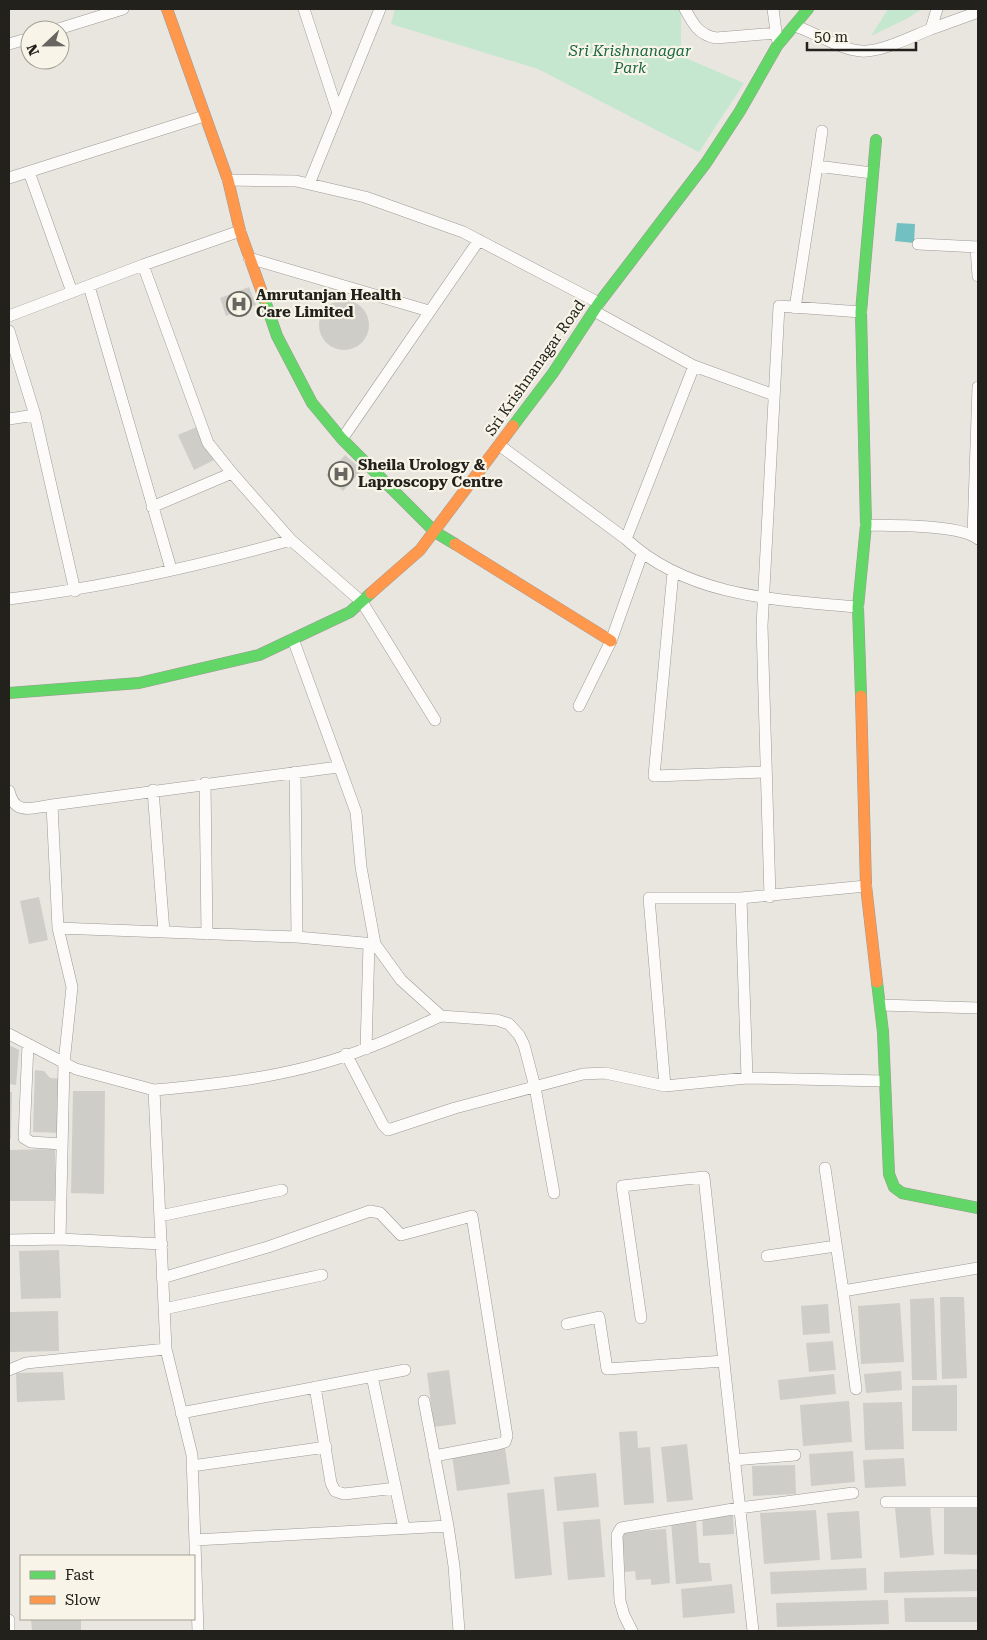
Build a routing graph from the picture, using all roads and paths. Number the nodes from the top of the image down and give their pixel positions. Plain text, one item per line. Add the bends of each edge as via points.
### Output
1 (123, 9) edge
2 (167, 9) edge
3 (304, 9) edge
4 (380, 9) edge
5 (685, 9) edge
6 (773, 9) edge
7 (808, 9) edge
8 (937, 9) edge
9 (978, 12) edge
10 (70, 25) edge
11 (795, 26) junction
12 (931, 29) junction
13 (776, 33) junction
14 (777, 46) junction
15 (338, 113) junction
16 (204, 116) junction
17 (822, 131) dead end
18 (876, 140) dead end
19 (817, 166) junction
20 (29, 172) junction
21 (872, 173) junction
22 (9, 178) edge
23 (228, 180) junction
24 (309, 184) junction
25 (240, 232) junction
26 (479, 240) junction
27 (918, 244) dead end
28 (977, 247) edge
29 (249, 258) junction
30 (143, 265) junction
31 (978, 276) edge
32 (89, 286) junction
33 (72, 292) junction
34 (597, 307) junction
35 (795, 308) junction
36 (429, 311) junction
37 (860, 312) junction
38 (9, 316) edge
39 (9, 332) edge
40 (694, 366) junction
41 (978, 386) edge
42 (774, 395) junction
43 (35, 415) junction
44 (9, 419) edge
45 (342, 439) junction
46 (499, 444) junction
47 (232, 474) junction
48 (152, 507) junction
49 (866, 525) junction
50 (435, 532) junction
51 (976, 537) edge
52 (626, 539) junction
53 (292, 540) junction
54 (642, 554) junction
55 (171, 569) junction
56 (673, 572) junction
57 (75, 591) junction
58 (764, 597) junction
59 (9, 599) edge
60 (362, 602) junction
61 (858, 607) junction
62 (293, 639) junction
63 (611, 641) junction
64 (9, 693) edge
65 (579, 706) dead end
66 (435, 720) dead end
67 (338, 767) junction
68 (295, 772) junction
69 (765, 772) junction
70 (205, 783) junction
71 (153, 790) junction
72 (9, 791) edge
73 (52, 805) junction
74 (866, 886) junction
75 (770, 896) junction
76 (741, 898) junction
77 (58, 928) junction
78 (164, 932) junction
79 (207, 934) junction
80 (297, 937) junction
81 (372, 944) junction
82 (881, 1004) junction
83 (978, 1008) edge
84 (441, 1016) junction
85 (9, 1034) edge
86 (28, 1044) junction
87 (366, 1049) junction
88 (346, 1054) junction
89 (64, 1063) junction
90 (747, 1078) junction
91 (884, 1081) junction
92 (665, 1086) junction
93 (535, 1087) junction
94 (154, 1090) junction
95 (62, 1144) junction
96 (825, 1168) dead end
97 (282, 1190) dead end
98 (554, 1193) dead end
99 (978, 1208) edge
100 (160, 1216) junction
101 (60, 1239) junction
102 (9, 1240) edge
103 (162, 1244) junction
104 (836, 1246) junction
105 (767, 1256) dead end
106 (978, 1268) edge
107 (322, 1276) dead end
108 (162, 1278) junction
109 (843, 1291) junction
110 (164, 1309) junction
111 (641, 1318) dead end
112 (567, 1324) dead end
113 (166, 1349) junction
114 (724, 1361) junction
115 (9, 1370) edge
116 (404, 1370) dead end
117 (372, 1376) junction
118 (315, 1387) junction
119 (856, 1389) dead end
120 (424, 1401) dead end
121 (181, 1413) junction
122 (326, 1446) junction
123 (795, 1455) dead end
124 (434, 1456) junction
125 (734, 1460) junction
126 (192, 1466) junction
127 (396, 1488) junction
128 (853, 1493) dead end
129 (886, 1502) dead end
130 (978, 1502) edge
131 (739, 1508) junction
132 (448, 1526) junction
133 (404, 1528) junction
134 (195, 1540) junction
135 (9, 1620) edge
136 (9, 1631) edge
137 (198, 1631) edge
138 (458, 1631) edge
139 (632, 1631) edge
140 (753, 1631) edge

1 - 10 street
2 - 16 street
3 - 15 street
4 - 15 street
5 - 13 street via 699,31 707,36
6 - 13 street
7 - 11 street, Sri Krishnanagar Road
8 - 12 street
9 - 12 street
11 - 12 street via 862,51 878,49
11 - 14 street, Sri Krishnanagar Road
13 - 14 street
14 - 34 street, Sri Krishnanagar Road via 706,163
15 - 24 street
16 - 20 street
16 - 23 street
17 - 19 street
18 - 21 street
19 - 21 street
19 - 35 street
20 - 22 street
20 - 33 street
21 - 37 street
23 - 24 street
23 - 25 street
24 - 26 street via 365,197
25 - 29 street
25 - 30 street
26 - 34 street
26 - 36 street
27 - 28 street
28 - 31 street
29 - 36 street
29 - 45 street via 276,336 312,403
30 - 32 street
30 - 47 street via 208,443
32 - 33 street
32 - 48 street
33 - 38 street
34 - 40 street
34 - 46 street, Sri Krishnanagar Road via 553,373
35 - 37 street
35 - 42 street via 779,306
36 - 45 street
37 - 49 street
39 - 43 street
40 - 42 street
40 - 52 street
41 - 51 street
42 - 58 street
43 - 44 street
43 - 57 street
45 - 50 street
46 - 50 street, Sri Krishnanagar Road
46 - 52 street
47 - 48 street
47 - 53 street
48 - 55 street
49 - 51 street via 926,527
49 - 61 street
50 - 60 street, Sri Krishnanagar Road via 420,550
50 - 63 street
52 - 54 street
53 - 55 street
53 - 60 street
54 - 56 street
54 - 63 street
55 - 57 street
56 - 58 street via 722,589
56 - 69 street via 654,776
57 - 59 street
58 - 61 street
58 - 69 street
60 - 62 street, Sri Krishnanagar Road via 350,612
60 - 66 street
61 - 74 street
62 - 64 street, Sri Krishnanagar Road via 259,655 140,683
62 - 67 street
63 - 65 street
67 - 68 street
67 - 81 street via 356,812
68 - 70 street
68 - 80 street
69 - 75 street
70 - 71 street
70 - 79 street
71 - 73 street
71 - 78 street
72 - 73 street via 14,805 19,808
73 - 77 street
74 - 75 street
74 - 82 street
75 - 76 street
76 - 90 street
76 - 92 street via 649,898
77 - 78 street
77 - 89 street via 72,987
78 - 79 street
79 - 80 street
80 - 81 street
81 - 84 street via 401,980
81 - 87 street
82 - 83 street
82 - 91 street
84 - 87 street
84 - 93 street via 497,1020 509,1024 524,1046
85 - 86 street
86 - 89 street
86 - 95 street via 24,1138 31,1142
87 - 88 street
88 - 93 street via 388,1130
88 - 94 street via 244,1080
89 - 94 street
89 - 95 street
90 - 91 street
90 - 92 street
91 - 99 street via 889,1174 894,1187 913,1196
92 - 93 street via 605,1073 583,1074
93 - 98 street
94 - 100 street
95 - 101 street
96 - 104 street
97 - 100 street
100 - 103 street
101 - 102 street
101 - 103 street
103 - 108 street
104 - 105 street
104 - 109 street
106 - 109 street
107 - 110 street
108 - 110 street
108 - 124 street via 268,1247 370,1211 380,1212 401,1235 472,1216 507,1436 505,1442 498,1444
109 - 119 street
110 - 113 street
111 - 114 street via 622,1186 704,1178
112 - 114 street via 598,1318 607,1369
113 - 115 street via 26,1363
113 - 121 street
114 - 125 street
116 - 117 street
117 - 118 street
117 - 127 street
118 - 121 street
118 - 122 street
120 - 124 street
121 - 126 street
122 - 126 street
122 - 127 street via 331,1483 338,1494
123 - 125 street
124 - 132 street
125 - 131 street
126 - 134 street
127 - 133 street
128 - 131 street
129 - 130 street
131 - 139 street via 628,1525 618,1531 620,1601
131 - 140 street
132 - 133 street
132 - 138 street
133 - 134 street
134 - 137 street
135 - 136 street

